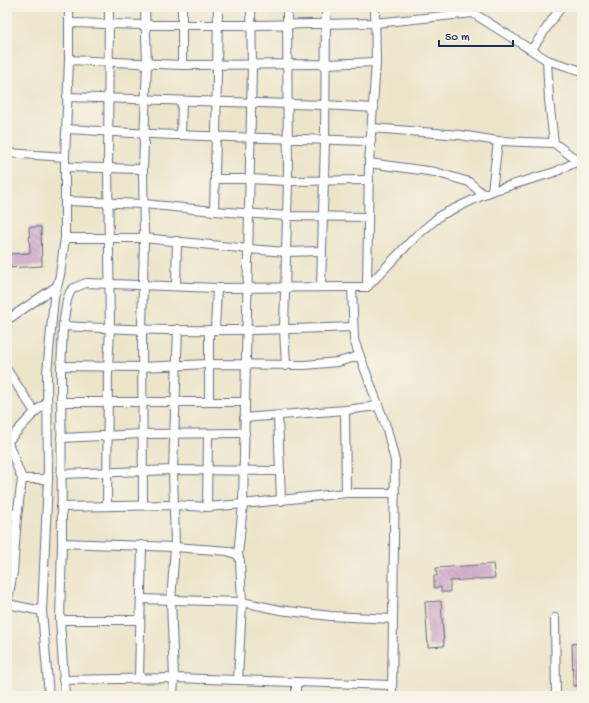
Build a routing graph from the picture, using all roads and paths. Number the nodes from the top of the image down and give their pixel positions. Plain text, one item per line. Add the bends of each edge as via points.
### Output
1 (69, 7) edge
2 (109, 7) edge
3 (146, 7) edge
4 (182, 7) edge
5 (218, 7) edge
6 (251, 7) edge
7 (287, 7) edge
8 (326, 7) edge
9 (375, 7) edge
10 (560, 7) edge
11 (475, 10) edge
12 (70, 23) junction
13 (326, 23) junction
14 (374, 23) junction
15 (109, 24) junction
16 (287, 24) junction
17 (146, 25) junction
18 (182, 25) junction
19 (218, 25) junction
20 (252, 25) junction
21 (532, 50) junction
22 (69, 60) junction
23 (547, 60) junction
24 (109, 61) junction
25 (376, 62) junction
26 (147, 63) junction
27 (286, 64) junction
28 (326, 64) junction
29 (182, 65) junction
30 (217, 65) junction
31 (252, 65) junction
32 (581, 69) edge
33 (67, 96) junction
34 (109, 98) junction
35 (146, 100) junction
36 (182, 101) junction
37 (217, 102) junction
38 (250, 103) junction
39 (287, 104) junction
40 (325, 105) junction
41 (374, 108) junction
42 (372, 128) junction
43 (67, 129) junction
44 (108, 131) junction
45 (145, 134) junction
46 (180, 136) junction
47 (216, 136) junction
48 (250, 137) junction
49 (288, 140) junction
50 (325, 140) junction
51 (371, 141) junction
52 (498, 141) junction
53 (554, 143) junction
54 (7, 153) edge
55 (66, 157) junction
56 (580, 162) edge
57 (369, 163) junction
58 (66, 167) junction
59 (108, 168) junction
60 (143, 169) junction
61 (216, 179) junction
62 (249, 179) junction
63 (324, 180) junction
64 (369, 180) junction
65 (288, 181) junction
66 (492, 191) junction
67 (484, 195) junction
68 (66, 201) junction
69 (108, 202) junction
70 (144, 204) junction
71 (214, 211) junction
72 (249, 213) junction
73 (287, 216) junction
74 (323, 217) junction
75 (368, 217) junction
76 (65, 238) junction
77 (108, 238) junction
78 (144, 238) junction
79 (177, 241) junction
80 (248, 249) junction
81 (322, 251) junction
82 (286, 252) junction
83 (108, 284) junction
84 (142, 285) junction
85 (57, 286) junction
86 (176, 286) junction
87 (246, 287) junction
88 (321, 287) junction
89 (352, 287) junction
90 (367, 287) junction
91 (217, 288) junction
92 (285, 288) junction
93 (7, 320) edge
94 (63, 326) junction
95 (352, 326) junction
96 (110, 329) junction
97 (178, 329) junction
98 (142, 330) junction
99 (212, 330) junction
100 (247, 330) junction
101 (284, 330) junction
102 (359, 356) junction
103 (209, 364) junction
104 (246, 364) junction
105 (61, 366) junction
106 (177, 366) junction
107 (286, 366) junction
108 (108, 367) junction
109 (142, 367) junction
110 (7, 370) edge
111 (209, 401) junction
112 (47, 402) junction
113 (61, 402) junction
114 (142, 402) junction
115 (176, 402) junction
116 (245, 402) junction
117 (108, 403) junction
118 (378, 406) junction
119 (345, 410) junction
120 (35, 412) junction
121 (278, 416) junction
122 (244, 418) junction
123 (244, 433) junction
124 (142, 434) junction
125 (175, 434) junction
126 (208, 435) junction
127 (108, 436) junction
128 (61, 438) junction
129 (7, 440) edge
130 (173, 470) junction
131 (142, 471) junction
132 (243, 471) junction
133 (280, 471) junction
134 (107, 472) junction
135 (207, 472) junction
136 (61, 474) junction
137 (22, 479) junction
138 (48, 479) junction
139 (346, 493) junction
140 (395, 493) junction
141 (281, 501) junction
142 (243, 504) junction
143 (143, 505) junction
144 (173, 505) junction
145 (107, 506) junction
146 (61, 507) junction
147 (207, 507) junction
148 (7, 510) edge
149 (17, 517) junction
150 (62, 543) junction
151 (142, 545) junction
152 (174, 547) junction
153 (238, 555) junction
154 (141, 599) junction
155 (171, 601) junction
156 (242, 602) junction
157 (7, 603) edge
158 (42, 611) junction
159 (555, 618) dead end
160 (393, 619) junction
161 (60, 620) junction
162 (140, 620) junction
163 (139, 678) junction
164 (174, 678) junction
165 (63, 680) junction
166 (238, 680) junction
167 (296, 683) junction
168 (392, 685) junction
169 (49, 696) edge
170 (65, 696) edge
171 (173, 696) edge
172 (296, 696) edge
173 (392, 696) edge
174 (556, 696) edge

1 - 12 street
2 - 15 street
3 - 17 street
4 - 18 street
5 - 19 street
6 - 20 street
7 - 16 street
8 - 13 street
9 - 14 street
10 - 21 street
11 - 14 street
11 - 21 street
12 - 15 street
12 - 22 street
13 - 14 street
13 - 16 street
13 - 28 street
14 - 25 street
15 - 17 street
15 - 24 street
16 - 20 street
16 - 27 street
17 - 18 street
17 - 26 street
18 - 19 street
18 - 29 street
19 - 20 street
19 - 30 street
20 - 31 street
21 - 23 street
22 - 24 street
22 - 33 street
23 - 32 street
23 - 53 street
24 - 26 street
24 - 34 street
25 - 28 street
25 - 41 street
26 - 29 street
26 - 35 street
27 - 28 street
27 - 31 street
27 - 39 street
28 - 40 street
29 - 30 street
30 - 31 street
30 - 37 street
31 - 38 street
33 - 34 street
33 - 43 street
34 - 35 street
34 - 44 street
35 - 36 street
35 - 45 street
36 - 37 street
36 - 46 street
37 - 38 street
37 - 47 street
38 - 39 street
38 - 48 street
39 - 40 street
39 - 49 street
40 - 41 street
40 - 50 street
41 - 42 street
42 - 51 street
42 - 52 street via 460,135
43 - 44 street
43 - 55 street
44 - 45 street
44 - 59 street
45 - 46 street
45 - 60 street
46 - 47 street
47 - 48 street
47 - 61 street
48 - 49 street
48 - 62 street
49 - 50 street
49 - 65 street
50 - 51 street
50 - 63 street
51 - 57 street
52 - 53 street
52 - 66 street
53 - 56 street
54 - 55 street
55 - 58 street
56 - 66 street
57 - 64 street
57 - 67 street via 435,172 469,182
58 - 59 street
58 - 68 street
59 - 60 street
59 - 69 street
60 - 70 street
61 - 62 street
61 - 71 street
62 - 65 street
62 - 72 street
63 - 64 street
63 - 65 street
63 - 74 street
64 - 75 street
65 - 73 street
66 - 67 street
67 - 90 street via 441,215 415,237
68 - 69 street
68 - 76 street
69 - 70 street
69 - 77 street
70 - 71 street
70 - 78 street
71 - 72 street
72 - 73 street
72 - 80 street
73 - 74 street
73 - 82 street
74 - 75 street
74 - 81 street
75 - 90 street
76 - 77 street
76 - 85 street
77 - 78 street
77 - 83 street
78 - 79 street
78 - 84 street
79 - 80 street
79 - 86 street
80 - 82 street
80 - 87 street
81 - 82 street
81 - 88 street
82 - 92 street
83 - 84 street
83 - 94 street via 86,283 74,288 67,300
83 - 96 street
84 - 86 street
84 - 98 street
85 - 93 street
85 - 112 street via 50,332
86 - 91 street
87 - 91 street
87 - 92 street
87 - 100 street
88 - 89 street
88 - 92 street
89 - 90 street
89 - 95 street
91 - 99 street
92 - 101 street
94 - 96 street
94 - 105 street
95 - 101 street
95 - 102 street
96 - 98 street
96 - 108 street
97 - 98 street
97 - 99 street
97 - 106 street
98 - 109 street
99 - 100 street
99 - 103 street
100 - 101 street
100 - 104 street
101 - 107 street
102 - 107 street via 331,363
102 - 118 street
103 - 104 street
103 - 106 street
103 - 111 street
104 - 107 street
104 - 116 street
105 - 108 street
105 - 113 street
106 - 109 street
106 - 115 street
108 - 109 street
108 - 117 street
109 - 114 street
110 - 120 street
111 - 115 street
111 - 116 street
112 - 120 street
112 - 138 street
113 - 117 street
113 - 128 street
114 - 115 street
114 - 117 street
114 - 124 street
115 - 125 street
116 - 122 street
117 - 127 street
118 - 119 street
118 - 140 street via 395,461
119 - 121 street
119 - 139 street
120 - 129 street
121 - 122 street
121 - 133 street
122 - 123 street
123 - 126 street
123 - 132 street
124 - 125 street
124 - 127 street
124 - 131 street
125 - 126 street
125 - 130 street
126 - 135 street
127 - 128 street
127 - 134 street
128 - 136 street
129 - 137 street
130 - 131 street
130 - 135 street
130 - 144 street
131 - 134 street
131 - 143 street
132 - 133 street
132 - 135 street
132 - 142 street
133 - 141 street
134 - 136 street
134 - 145 street
135 - 147 street
136 - 146 street
137 - 138 street
137 - 149 street
138 - 158 street
139 - 140 street
139 - 141 street
140 - 160 street
141 - 142 street
142 - 147 street
142 - 153 street
143 - 144 street
143 - 145 street
144 - 147 street
144 - 152 street
145 - 146 street
146 - 150 street
148 - 149 street
149 - 157 street
150 - 151 street
150 - 161 street
151 - 152 street
151 - 154 street
152 - 153 street via 228,551
152 - 155 street
153 - 156 street
154 - 155 street
154 - 162 street
155 - 156 street
155 - 164 street
156 - 160 street via 330,616
156 - 166 street
157 - 158 street
158 - 169 street
159 - 174 street
160 - 168 street
161 - 162 street
161 - 165 street
162 - 163 street
163 - 164 street
163 - 165 street
164 - 166 street
164 - 171 street
165 - 170 street
166 - 167 street
167 - 168 street
167 - 172 street
168 - 173 street

